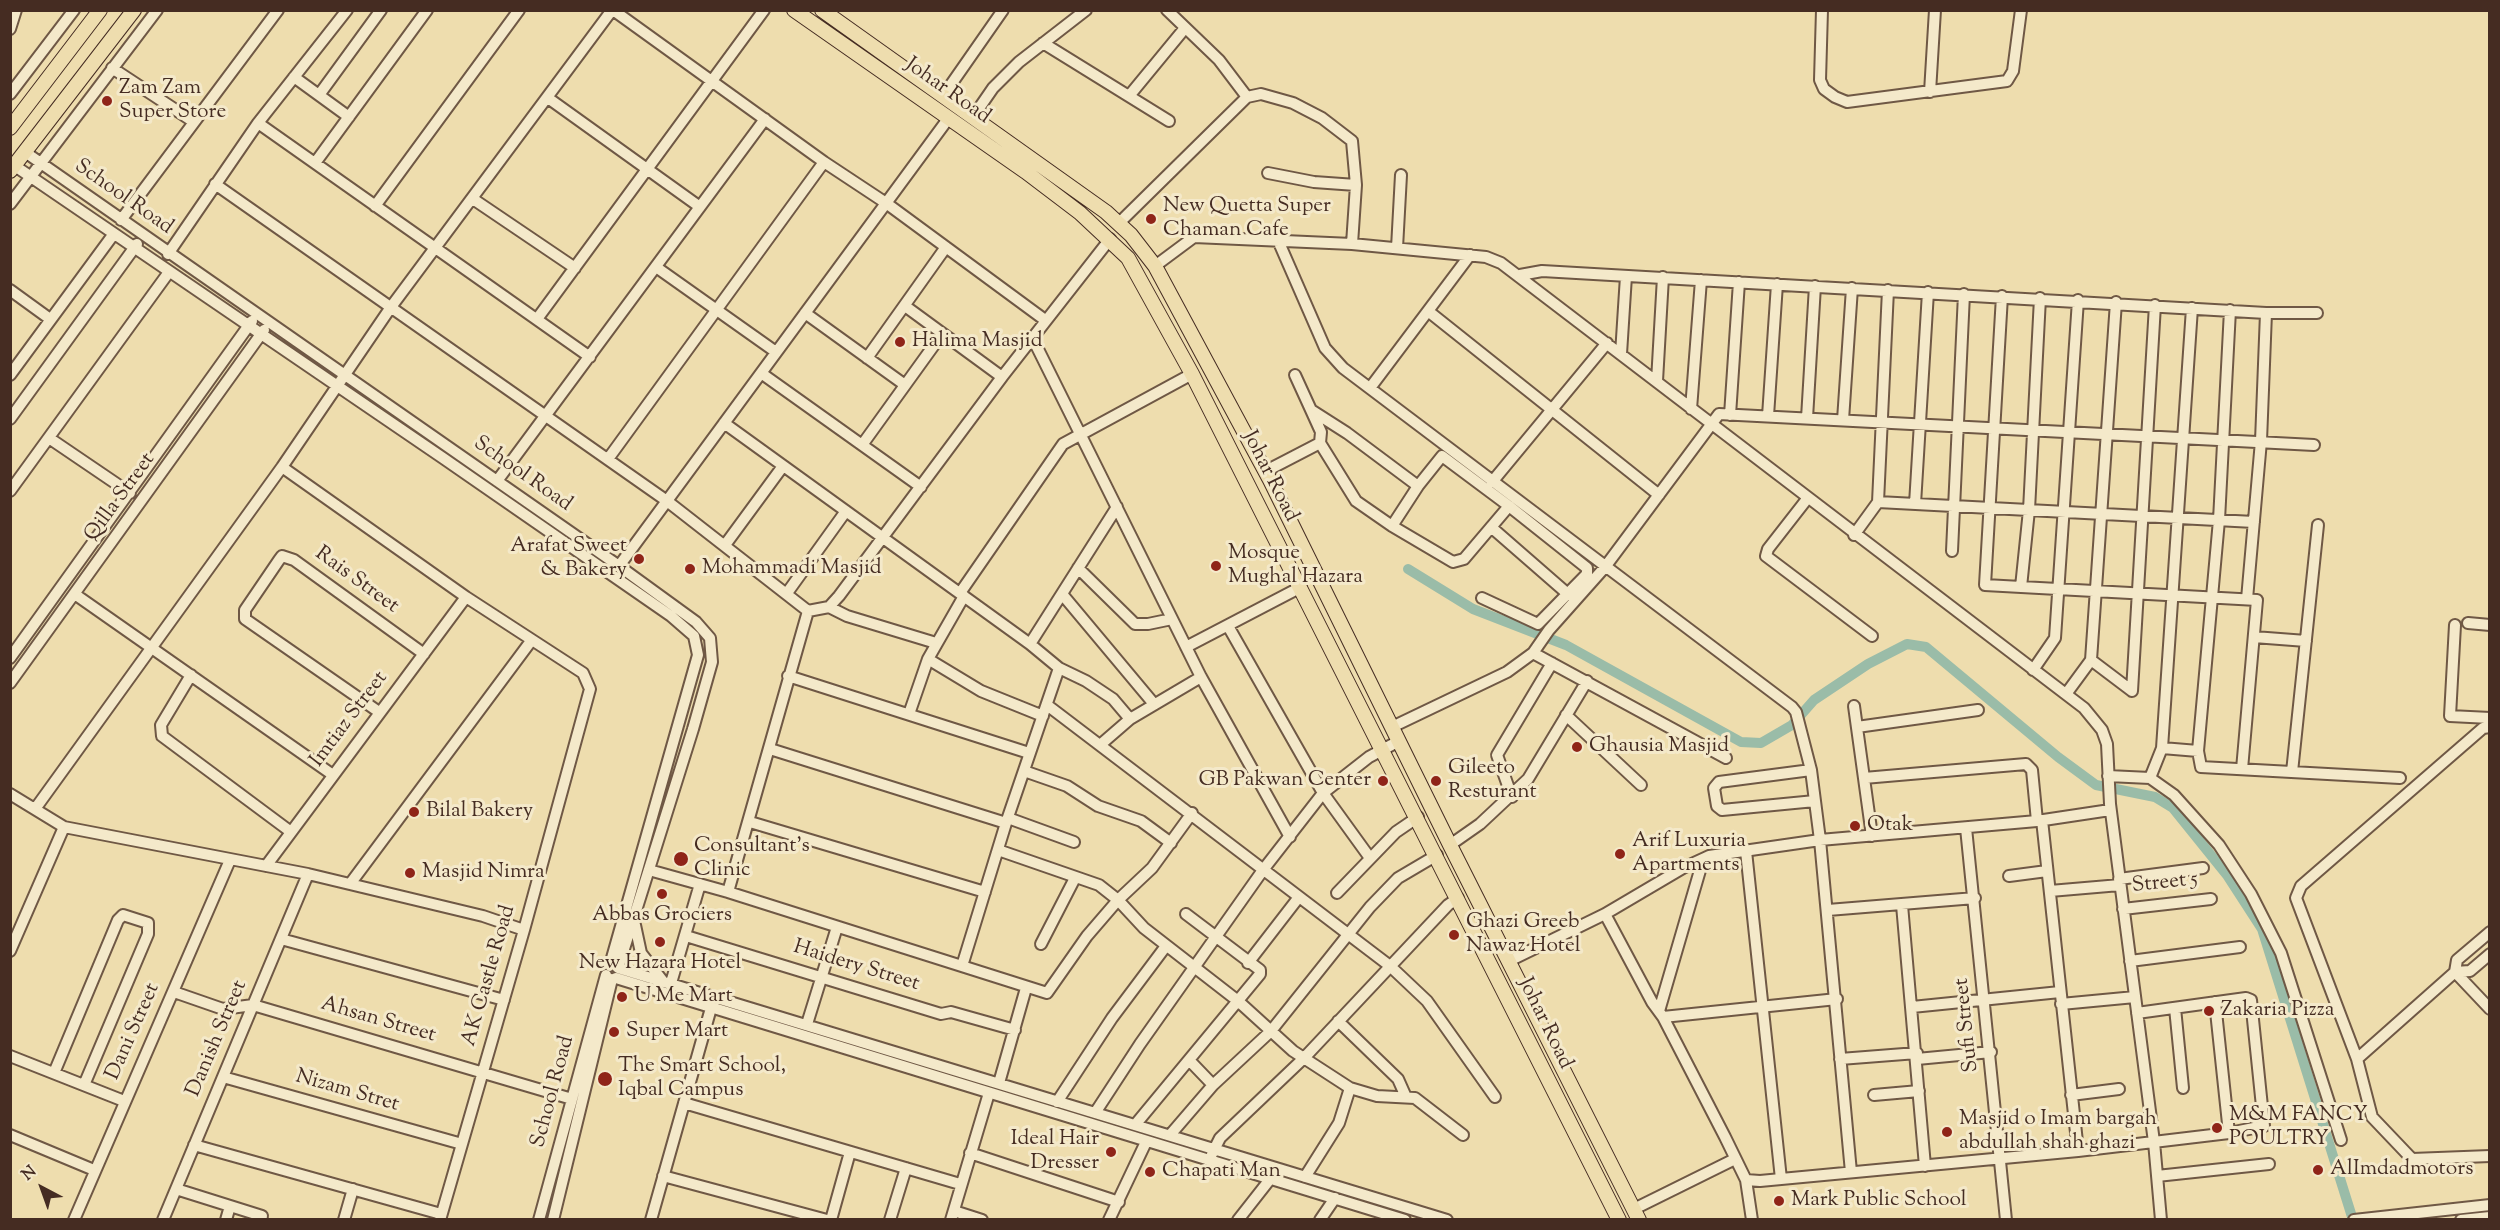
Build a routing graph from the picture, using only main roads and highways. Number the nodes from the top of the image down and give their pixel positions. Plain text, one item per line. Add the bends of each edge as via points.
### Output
1 (100, 10) edge
2 (134, 10) edge
3 (794, 10) edge
4 (823, 11) edge
5 (11, 128) edge
6 (13, 169) edge
7 (1637, 1214) edge
8 (1619, 1220) edge

1 - 5 main road
2 - 6 main road
3 - 8 main road, Johar Road via 1026,172 1128,258 1301,587
4 - 7 main road, Johar Road via 1119,224 1155,266 1266,471

